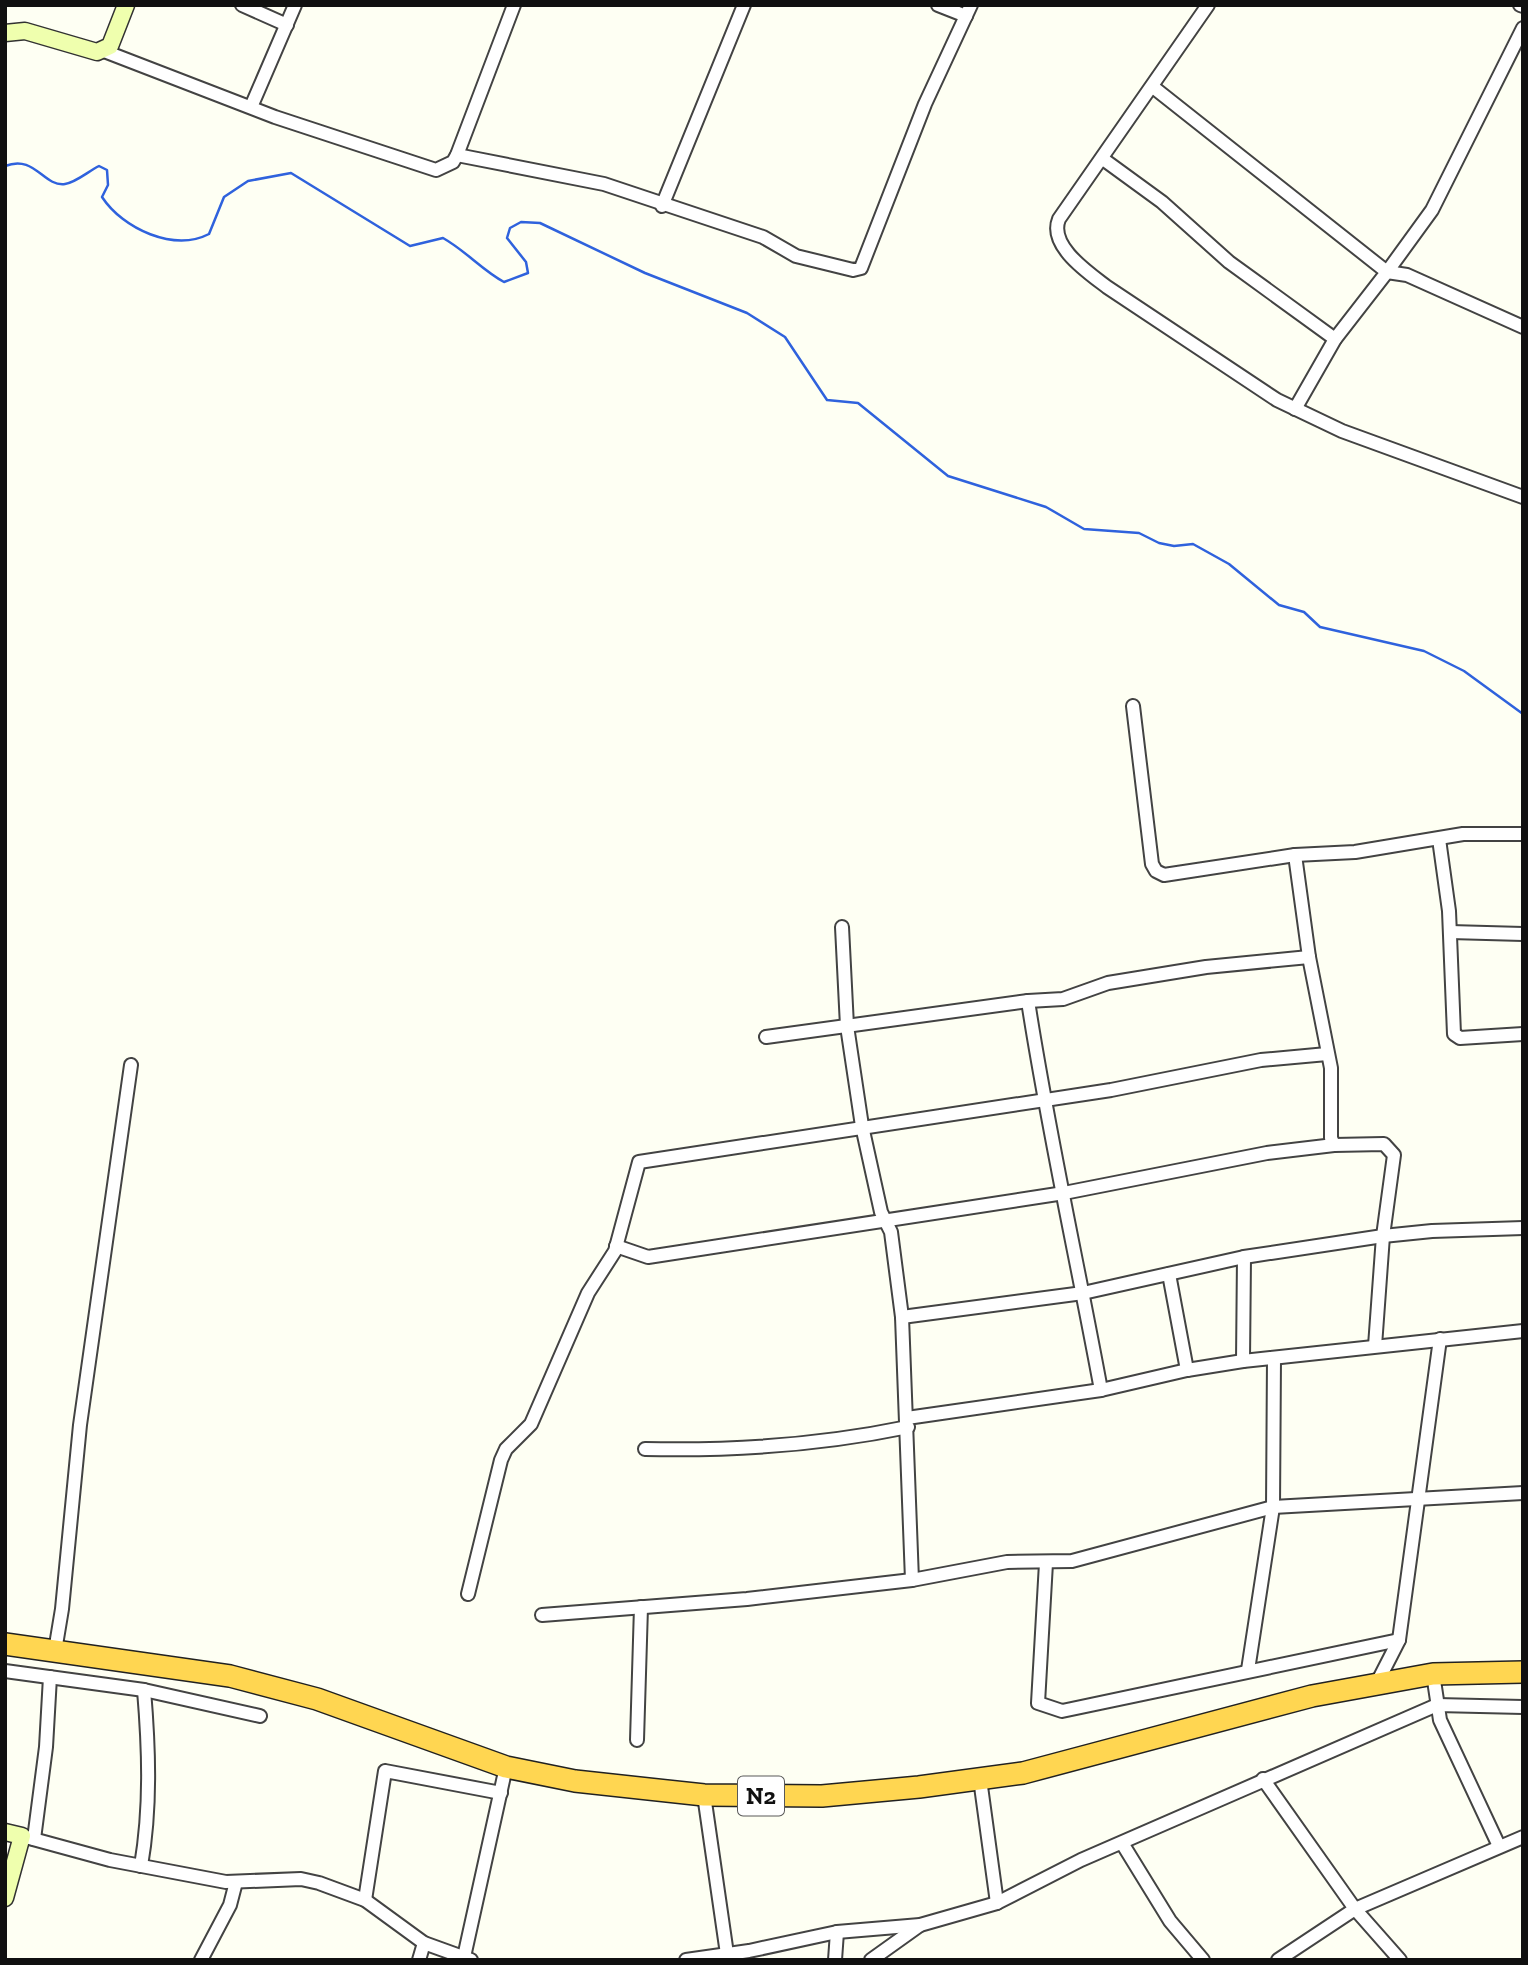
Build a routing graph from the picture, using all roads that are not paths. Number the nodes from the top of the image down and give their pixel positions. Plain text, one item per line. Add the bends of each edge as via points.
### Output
1 (126, 5) edge
2 (242, 5) edge
3 (295, 5) edge
4 (514, 5) edge
5 (744, 5) edge
6 (938, 5) edge
7 (1208, 5) edge
8 (968, 11) edge
9 (287, 25) junction
10 (1523, 28) edge
11 (5, 33) edge
12 (104, 51) junction
13 (1153, 87) junction
14 (251, 107) junction
15 (457, 155) junction
16 (1102, 159) junction
17 (662, 206) junction
18 (1387, 272) junction
19 (1523, 327) edge
20 (1335, 339) junction
21 (1295, 409) junction
22 (1523, 497) edge
23 (1133, 706) dead end
24 (1523, 834) edge
25 (1439, 839) junction
26 (1295, 855) junction
27 (842, 927) dead end
28 (1450, 932) junction
29 (1523, 933) edge
30 (1309, 957) junction
31 (1028, 1001) junction
32 (847, 1026) junction
33 (1523, 1034) edge
34 (766, 1037) dead end
35 (1327, 1054) junction
36 (131, 1065) dead end
37 (1043, 1099) junction
38 (862, 1126) junction
39 (1334, 1145) junction
40 (1064, 1193) junction
41 (886, 1219) junction
42 (1523, 1228) edge
43 (1384, 1236) junction
44 (616, 1246) junction
45 (1244, 1257) junction
46 (1169, 1274) junction
47 (1083, 1293) junction
48 (902, 1317) junction
49 (1523, 1331) edge
50 (1440, 1339) junction
51 (1375, 1346) junction
52 (1274, 1358) junction
53 (1243, 1361) junction
54 (1186, 1370) junction
55 (1101, 1390) junction
56 (907, 1422) junction
57 (645, 1449) dead end
58 (1523, 1493) edge
59 (1418, 1500) junction
60 (1273, 1507) junction
61 (1046, 1563) junction
62 (912, 1580) junction
63 (468, 1594) dead end
64 (641, 1607) junction
65 (542, 1615) dead end
66 (1399, 1640) junction
67 (5, 1644) edge
68 (55, 1651) junction
69 (1248, 1670) junction
70 (5, 1671) edge
71 (1523, 1672) edge
72 (1433, 1674) junction
73 (50, 1677) junction
74 (1377, 1683) junction
75 (144, 1690) junction
76 (1437, 1704) junction
77 (1523, 1707) edge
78 (260, 1716) dead end
79 (637, 1740) dead end
80 (506, 1767) junction
81 (980, 1779) junction
82 (1263, 1779) junction
83 (501, 1793) junction
84 (704, 1796) junction
85 (5, 1832) edge
86 (1523, 1837) edge
87 (28, 1838) junction
88 (1122, 1843) junction
89 (1499, 1846) junction
90 (141, 1866) junction
91 (236, 1882) junction
92 (5, 1898) edge
93 (365, 1900) junction
94 (997, 1903) junction
95 (1355, 1909) junction
96 (920, 1925) junction
97 (837, 1932) junction
98 (425, 1943) junction
99 (727, 1954) junction
100 (467, 1959) edge
101 (201, 1960) edge
102 (419, 1960) edge
103 (686, 1960) edge
104 (835, 1960) edge
105 (871, 1960) edge
106 (1203, 1960) edge
107 (1278, 1960) edge
108 (1400, 1960) edge

1 - 12 street via 114,39
2 - 9 street
3 - 9 street
4 - 15 street
5 - 17 street
6 - 8 street
7 - 13 street
8 - 17 street via 925,104 861,268 805,259 763,237
9 - 14 street
10 - 18 street via 1432,210
11 - 12 street via 25,31 89,51
12 - 14 street
13 - 16 street
13 - 18 street
14 - 15 street via 424,168 442,168
15 - 17 street via 604,184
16 - 20 street via 1162,202 1229,262
16 - 21 street via 1059,219 1057,235 1064,247 1107,287
18 - 19 street via 1407,275
18 - 20 street
20 - 21 street
21 - 22 street via 1342,431
23 - 26 street via 1156,871 1164,874
24 - 25 street via 1463,834
25 - 26 street via 1355,852
25 - 28 street
26 - 30 street
27 - 32 street
28 - 29 street
28 - 33 street via 1454,1034 1460,1038
30 - 31 street via 1206,967 1108,983 1063,999
30 - 35 street
31 - 32 street
31 - 37 street
32 - 34 street
32 - 38 street
35 - 37 street via 1236,1064
35 - 39 street
36 - 68 street via 80,1425
37 - 38 street
37 - 40 street
38 - 41 street
38 - 44 street via 639,1162
39 - 40 street via 1267,1153
39 - 43 street via 1384,1144 1394,1155
40 - 41 street
40 - 47 street
41 - 44 street via 648,1257
41 - 48 street
42 - 43 street
43 - 45 street
43 - 51 street
44 - 63 street via 588,1293 531,1424 501,1460
45 - 46 street
45 - 53 street
46 - 47 street
46 - 54 street
47 - 48 street
47 - 55 street
48 - 56 street
49 - 50 street
50 - 51 street
50 - 59 street
51 - 52 street
52 - 53 street
52 - 60 street
53 - 54 street
54 - 55 street
55 - 56 street
56 - 57 street via 851,1437 739,1448
56 - 62 street
58 - 59 street
59 - 60 street
59 - 66 street
60 - 61 street via 1072,1561
60 - 69 street
61 - 62 street via 1007,1562
61 - 69 street via 1038,1703 1062,1712
62 - 64 street
64 - 65 street
64 - 79 street
66 - 69 street
66 - 74 street
67 - 68 highway, N2
68 - 80 highway, N2 via 230,1676 317,1699
70 - 73 street
71 - 72 highway, N2
72 - 74 highway, N2
72 - 76 street
73 - 75 street
73 - 87 street via 46,1747
74 - 81 highway, N2 via 1023,1773
75 - 78 street
75 - 90 street via 148,1766
76 - 77 street
76 - 82 street
76 - 89 street via 1446,1736
80 - 83 street
80 - 84 highway, N2 via 575,1781
81 - 84 highway, N2 via 822,1796
81 - 94 street
82 - 88 street
82 - 95 street
83 - 93 street via 385,1771
83 - 100 street
84 - 99 street
85 - 87 street
86 - 89 street
87 - 90 street
87 - 92 street
88 - 94 street
88 - 106 street via 1170,1921
89 - 95 street
90 - 91 street
91 - 93 street via 301,1879
91 - 101 street via 220,1928
93 - 98 street
94 - 96 street
95 - 107 street
95 - 108 street
96 - 97 street
96 - 105 street
97 - 99 street
97 - 104 street
98 - 100 street
98 - 102 street
99 - 103 street

